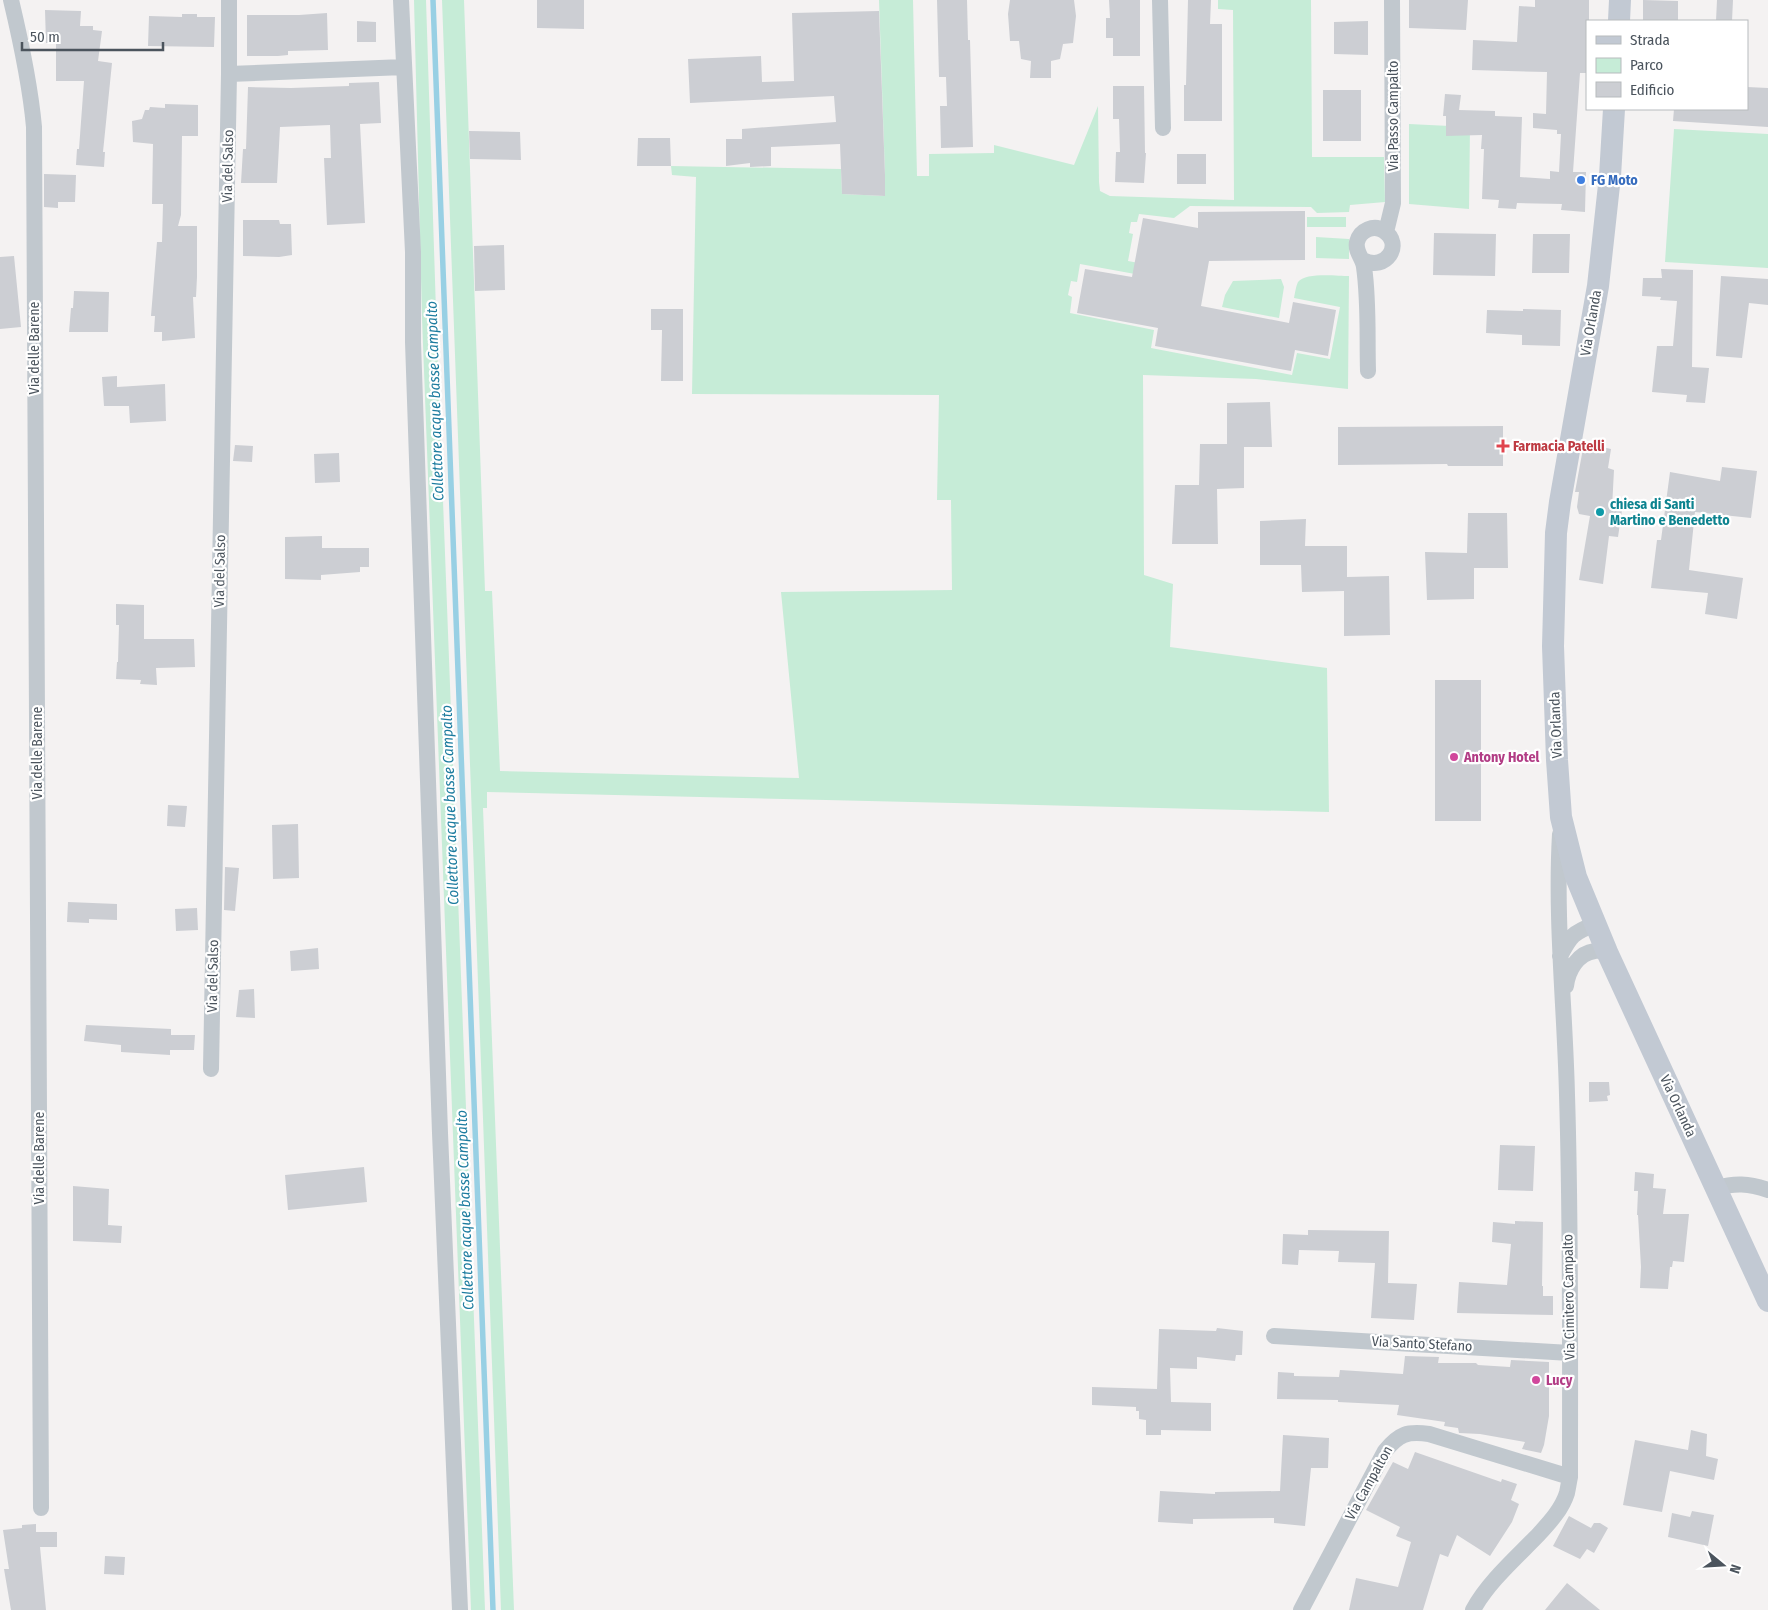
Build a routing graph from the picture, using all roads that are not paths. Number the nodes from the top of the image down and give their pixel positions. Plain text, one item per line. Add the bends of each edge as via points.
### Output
1 (11, 0) edge
2 (229, 0) edge
3 (401, 0) edge
4 (1160, 0) edge
5 (1392, 0) edge
6 (1620, 0) edge
7 (1619, 20) edge
8 (404, 67) junction
9 (229, 74) junction
10 (1614, 110) edge
11 (1162, 128) dead end
12 (1386, 232) junction
13 (1363, 260) junction
14 (1368, 371) dead end
15 (1561, 818) junction
16 (1595, 924) junction
17 (1607, 952) junction
18 (1560, 956) junction
19 (1564, 1011) junction
20 (211, 1069) dead end
21 (1716, 1188) junction
22 (1768, 1190) edge
23 (1768, 1301) edge
24 (1274, 1336) dead end
25 (1570, 1353) junction
26 (1570, 1477) junction
27 (40, 1508) dead end
28 (460, 1610) edge
29 (1301, 1610) edge
30 (1473, 1610) edge

1 - 27 street, Via delle Barene via 24,54 34,127
2 - 9 street, Via del Salso
3 - 8 street
4 - 11 street
5 - 12 street, Via Passo Campalto via 1393,203
6 - 7 main road
8 - 9 street
8 - 28 street via 413,252 413,352 440,1133
9 - 20 street, Via del Salso
10 - 15 main road, Via Orlanda via 1598,286 1556,533 1553,646
12 - 13 street, Via Passo Campalto via 1392,244 1388,257 1376,264
12 - 13 street via 1373,228 1360,235 1356,248
13 - 14 street
15 - 16 main road, Via Orlanda via 1576,877
15 - 18 street, Via Cimitero Campalto via 1558,876
16 - 17 main road, Via Orlanda
16 - 18 street via 1570,938
17 - 19 street, Via Cimitero Campalto via 1595,950 1573,964 1566,982
17 - 21 main road, Via Orlanda
18 - 19 street, Via Cimitero Campalto
19 - 25 street, Via Cimitero Campalto
21 - 22 street via 1744,1184
21 - 23 main road, Via Orlanda
24 - 25 street, Via Santo Stefano
25 - 26 street, Via Cimitero Campalto
26 - 29 street, Via Campalton via 1429,1434 1405,1434 1394,1440 1385,1451
26 - 30 street, Via Cimitero Campalto via 1560,1509

